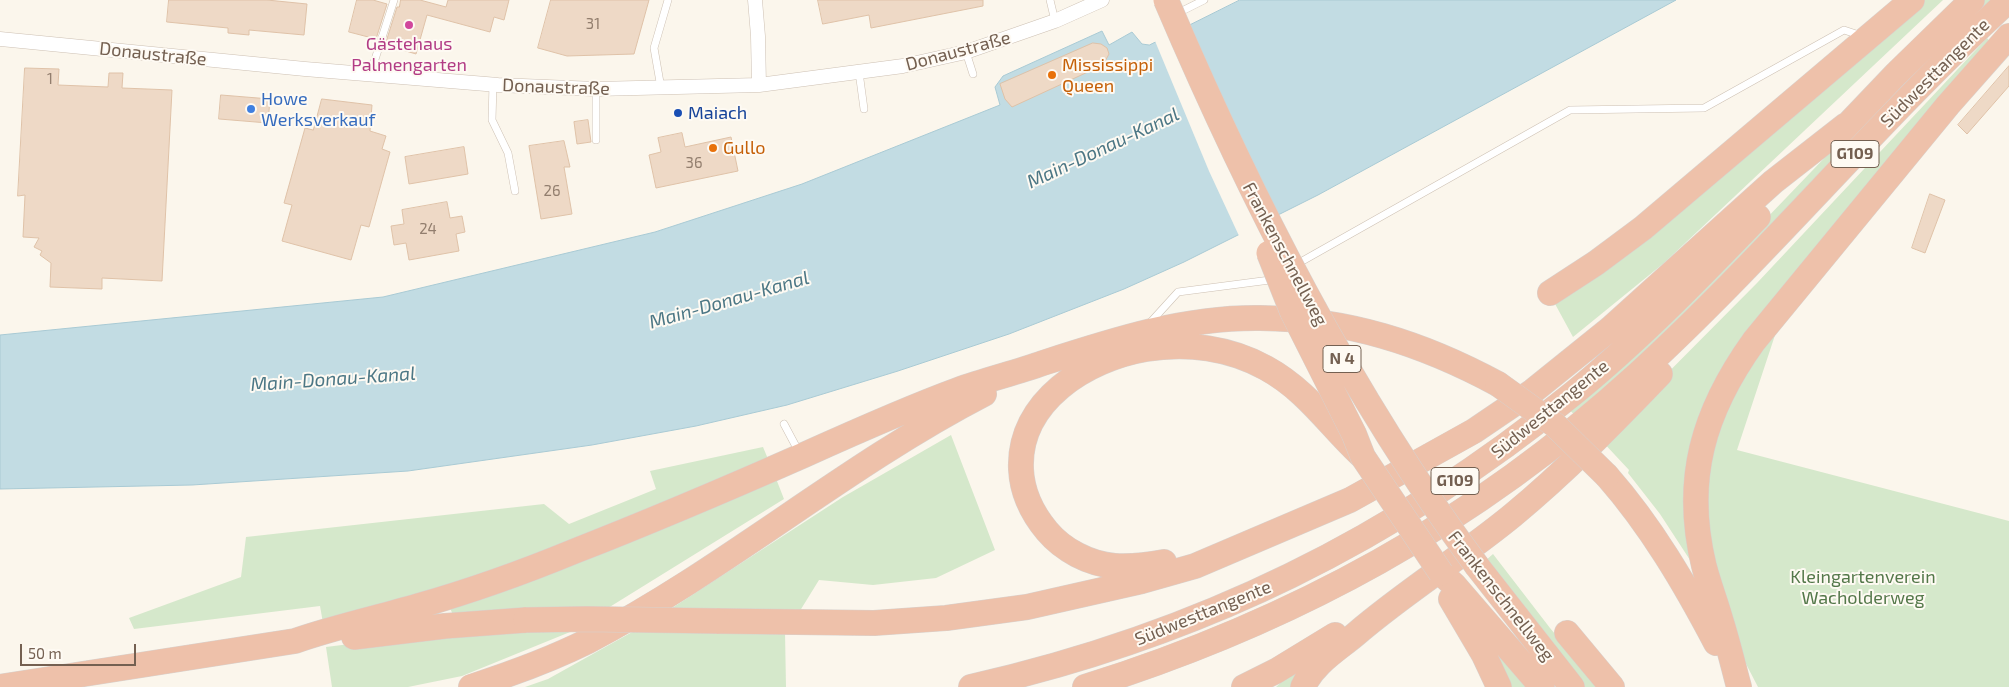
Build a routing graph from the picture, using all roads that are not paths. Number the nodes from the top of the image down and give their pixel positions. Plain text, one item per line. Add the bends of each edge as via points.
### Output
1 (394, 0) edge
2 (668, 0) edge
3 (755, 0) edge
4 (1050, 0) edge
5 (1102, 0) edge
6 (1204, 0) edge
7 (1912, 0) edge
8 (1972, 0) edge
9 (2009, 0) edge
10 (1165, 10) edge
11 (1055, 21) junction
12 (2009, 36) edge
13 (1867, 37) junction
14 (0, 39) edge
15 (966, 52) junction
16 (859, 72) junction
17 (973, 74) dead end
18 (369, 75) junction
19 (493, 84) junction
20 (759, 85) junction
21 (661, 88) junction
22 (596, 89) junction
23 (864, 109) dead end
24 (1846, 125) junction
25 (596, 140) dead end
26 (1248, 183) junction
27 (515, 191) dead end
28 (1759, 256) junction
29 (1550, 293) dead end
30 (1141, 333) junction
31 (1044, 363) junction
32 (784, 424) dead end
33 (801, 456) junction
34 (1363, 457) junction
35 (1228, 551) junction
36 (1447, 583) junction
37 (1380, 612) junction
38 (1566, 633) dead end
39 (295, 641) junction
40 (0, 687) edge
41 (471, 687) edge
42 (971, 687) edge
43 (1085, 687) edge
44 (1244, 687) edge
45 (1303, 687) edge
46 (1499, 687) edge
47 (1542, 687) edge
48 (1572, 687) edge
49 (1612, 687) edge
50 (1739, 687) edge

1 - 18 lane
2 - 21 lane via 654,48
3 - 20 street
4 - 11 lane
5 - 11 street, Donaustraße
6 - 10 lane
7 - 13 highway
8 - 24 highway, Südwesttangente / G109
9 - 28 highway, Südwesttangente / G109 via 1929,78
10 - 26 highway, Frankenschnellweg / N 4, bridge
11 - 15 street, Donaustraße
12 - 50 highway via 1789,297 1737,366 1716,407 1698,470 1696,518 1704,567
13 - 29 highway via 1643,228
13 - 30 lane via 1844,30 1704,108 1570,110 1270,280 1178,292
14 - 18 street, Donaustraße
15 - 16 street, Donaustraße
15 - 17 lane
16 - 20 street, Donaustraße
16 - 23 lane
18 - 19 street, Donaustraße
19 - 22 street, Donaustraße
19 - 27 lane via 492,120 508,153
20 - 21 street, Donaustraße
21 - 22 street, Donaustraße
22 - 25 lane
24 - 35 highway via 1773,182 1610,329 1533,390 1474,431 1357,496
24 - 42 highway, Südwesttangente / G109 via 1682,295 1614,358 1523,433 1405,514 1290,577 1205,615 1128,644 1025,675
26 - 34 highway, bridge via 1288,302
26 - 48 highway, Frankenschnellweg / N 4, bridge via 1283,253 1367,403 1449,528
28 - 37 highway via 1702,330 1565,468 1506,521
28 - 43 highway, Südwesttangente / G109 via 1594,413 1448,521 1363,571 1283,612 1182,654
30 - 31 highway
30 - 50 highway, bridge via 1231,318 1315,321 1417,346 1498,384 1555,425 1607,476 1639,516 1682,582
31 - 33 highway via 959,390
31 - 41 highway via 888,450 624,622 547,660
32 - 33 lane
33 - 39 highway via 542,564 451,596
34 - 35 highway via 1311,401 1268,369 1221,351 1190,346 1128,352 1097,363 1055,391 1036,415 1026,436 1021,462 1022,479 1033,512 1052,537 1075,553 1103,564 1134,566
34 - 36 highway, bridge
35 - 39 highway, bridge via 1195,566 1060,600 936,619 874,622 526,620 326,641
36 - 46 highway
36 - 47 highway
37 - 44 highway
37 - 45 highway via 1326,658
38 - 49 highway, Frankenschnellweg
39 - 40 highway

